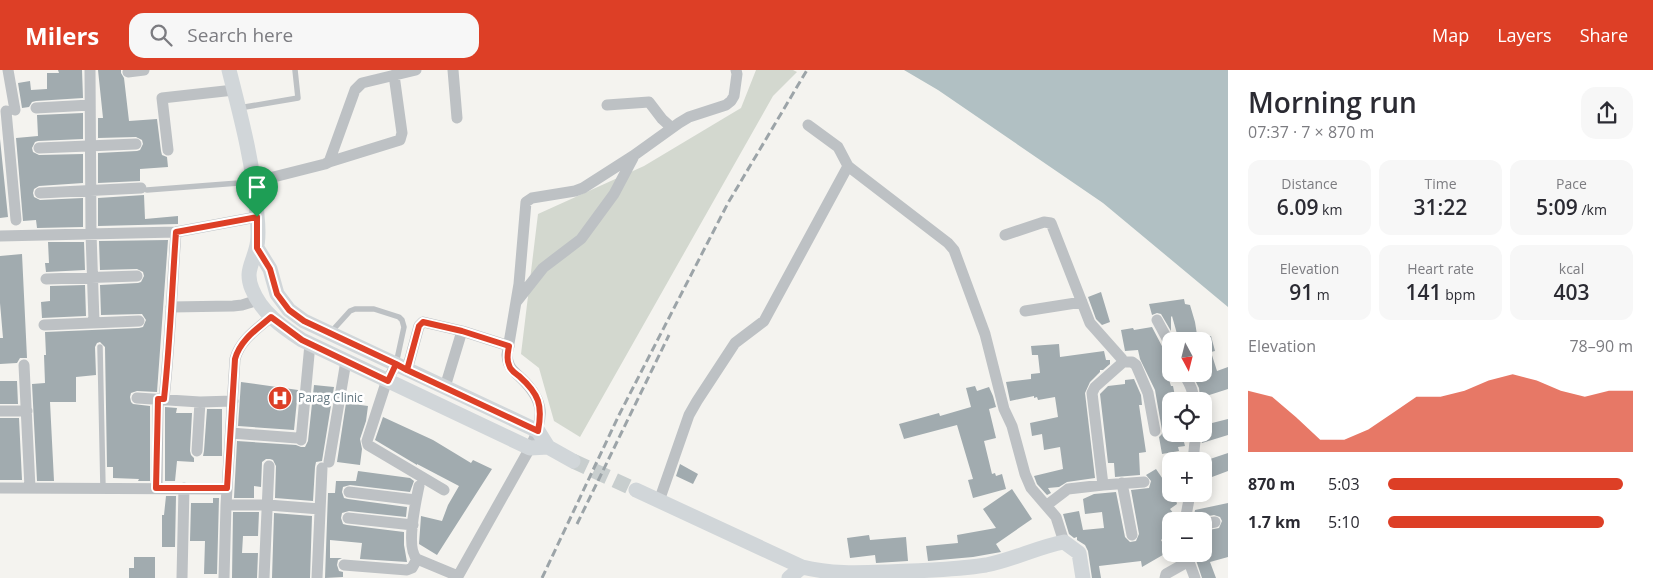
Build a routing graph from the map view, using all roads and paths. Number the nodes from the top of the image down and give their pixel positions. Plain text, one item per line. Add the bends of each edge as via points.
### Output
1 (8, 70) edge
2 (90, 70) edge
3 (144, 70) edge
4 (228, 70) edge
5 (295, 70) edge
6 (416, 70) edge
7 (453, 70) edge
8 (736, 70) edge
9 (128, 72) dead end
10 (394, 75) junction
11 (234, 90) junction
12 (90, 105) junction
13 (606, 105) dead end
14 (239, 108) junction
15 (7, 111) edge
16 (457, 118) dead end
17 (808, 126) dead end
18 (672, 128) junction
19 (136, 144) dead end
20 (90, 146) junction
21 (39, 148) dead end
22 (168, 150) dead end
23 (633, 156) junction
24 (329, 162) junction
25 (848, 166) junction
26 (254, 182) junction
27 (144, 189) joint
28 (90, 190) junction
29 (40, 193) dead end
30 (257, 217) junction
31 (16, 220) dead end
32 (176, 232) junction
33 (91, 233) junction
34 (1005, 235) dead end
35 (0, 236) edge
36 (257, 248) junction
37 (136, 276) dead end
38 (92, 278) junction
39 (46, 279) dead end
40 (258, 300) junction
41 (1082, 302) junction
42 (516, 303) junction
43 (171, 307) junction
44 (1025, 311) dead end
45 (271, 317) junction
46 (1157, 320) dead end
47 (139, 321) dead end
48 (94, 322) junction
49 (44, 325) dead end
50 (462, 331) junction
51 (1163, 332) edge
52 (330, 333) junction
53 (310, 344) junction
54 (100, 346) dead end
55 (509, 346) junction
56 (346, 360) junction
57 (1122, 362) junction
58 (24, 365) dead end
59 (402, 367) junction
60 (388, 381) junction
61 (445, 388) junction
62 (137, 398) dead end
63 (161, 399) junction
64 (233, 401) junction
65 (200, 402) junction
66 (0, 411) edge
67 (27, 411) junction
68 (538, 431) junction
69 (1155, 431) dead end
70 (231, 433) junction
71 (548, 447) junction
72 (530, 448) junction
73 (197, 451) dead end
74 (572, 461) tunnel mouth
75 (269, 466) dead end
76 (1144, 482) dead end
77 (1122, 483) junction
78 (1103, 485) junction
79 (418, 486) dead end
80 (0, 488) edge
81 (30, 488) junction
82 (103, 488) junction
83 (156, 488) junction
84 (184, 488) junction
85 (227, 488) junction
86 (444, 490) dead end
87 (636, 490) tunnel mouth
88 (349, 492) dead end
89 (416, 500) junction
90 (659, 501) junction
91 (226, 505) junction
92 (268, 505) junction
93 (1047, 505) junction
94 (320, 509) junction
95 (348, 518) dead end
96 (413, 526) junction
97 (1132, 535) dead end
98 (1064, 542) junction
99 (417, 559) junction
100 (1182, 562) edge
101 (1189, 562) edge
102 (344, 565) dead end
103 (802, 567) junction
104 (457, 577) edge
105 (182, 578) edge
106 (224, 578) edge
107 (264, 578) edge
108 (317, 578) edge
109 (790, 578) edge
110 (1083, 578) edge
111 (1165, 578) edge
112 (1195, 578) edge

1 - 15 street
2 - 12 street
3 - 9 street
4 - 11 street
5 - 14 lane via 298,98
6 - 10 street
7 - 16 street
8 - 18 street via 734,96 726,105 689,117
10 - 24 street via 362,83 355,90
10 - 24 street via 402,133 400,140
11 - 14 street
11 - 22 street via 162,98
12 - 15 street
12 - 20 street
13 - 18 street via 649,102
14 - 26 street
15 - 31 street
17 - 25 street via 838,146
18 - 23 street
19 - 20 street
20 - 21 street
20 - 28 street
23 - 42 street via 614,194 580,239 543,268
23 - 42 street via 583,188 526,202
24 - 26 street
25 - 90 street via 764,321 735,343 689,415
25 - 93 street via 954,250 985,334 1025,474 1031,488
26 - 27 lane
26 - 30 street
27 - 28 street
28 - 29 street
28 - 33 street
30 - 32 street
30 - 36 street
32 - 33 street
32 - 43 street
33 - 35 street
33 - 38 street
34 - 41 street via 1044,222 1051,223
36 - 40 street via 248,271 251,288
36 - 52 street via 270,269 277,294 289,310
37 - 38 street
38 - 39 street
38 - 48 street
40 - 43 street via 233,306
40 - 45 street
41 - 44 street
41 - 57 street via 1090,323
42 - 55 street
43 - 63 street via 171,335
45 - 53 street
45 - 64 street via 238,350
46 - 51 street
47 - 48 street
48 - 49 street
50 - 55 street
50 - 59 street via 426,322 420,324
50 - 61 street
52 - 59 street
52 - 59 lane via 355,309 374,309 399,317 404,327
53 - 56 street
53 - 70 street via 299,439
54 - 82 lane
55 - 68 street via 511,370 532,389 538,400 541,414
56 - 60 street
56 - 94 street via 325,465
57 - 69 street via 1136,365 1148,393
57 - 78 street via 1092,393
58 - 67 street
59 - 60 street
59 - 61 street
60 - 72 street
60 - 86 street via 368,445
61 - 68 street
62 - 63 street
63 - 65 street
63 - 83 street
64 - 65 street
64 - 70 street
65 - 73 street
66 - 67 street
67 - 81 street
68 - 71 street
68 - 72 street
70 - 85 street
71 - 72 street
71 - 74 street
72 - 104 street
75 - 92 street
76 - 77 street
77 - 78 street
77 - 97 street
78 - 93 street via 1068,490
79 - 89 street
80 - 81 street
81 - 82 street
82 - 83 street
83 - 84 street
84 - 85 street
84 - 105 street
85 - 91 street
87 - 90 street
88 - 89 street
89 - 96 street
90 - 103 street
91 - 92 street
91 - 106 street
92 - 94 street
92 - 107 street
93 - 98 street via 1056,517
94 - 108 street
95 - 96 street
96 - 99 street via 413,553
98 - 103 street via 987,565 917,572 844,573
98 - 110 street via 1079,553
99 - 102 street via 407,570
99 - 104 street
100 - 111 street
101 - 112 street
103 - 109 street

